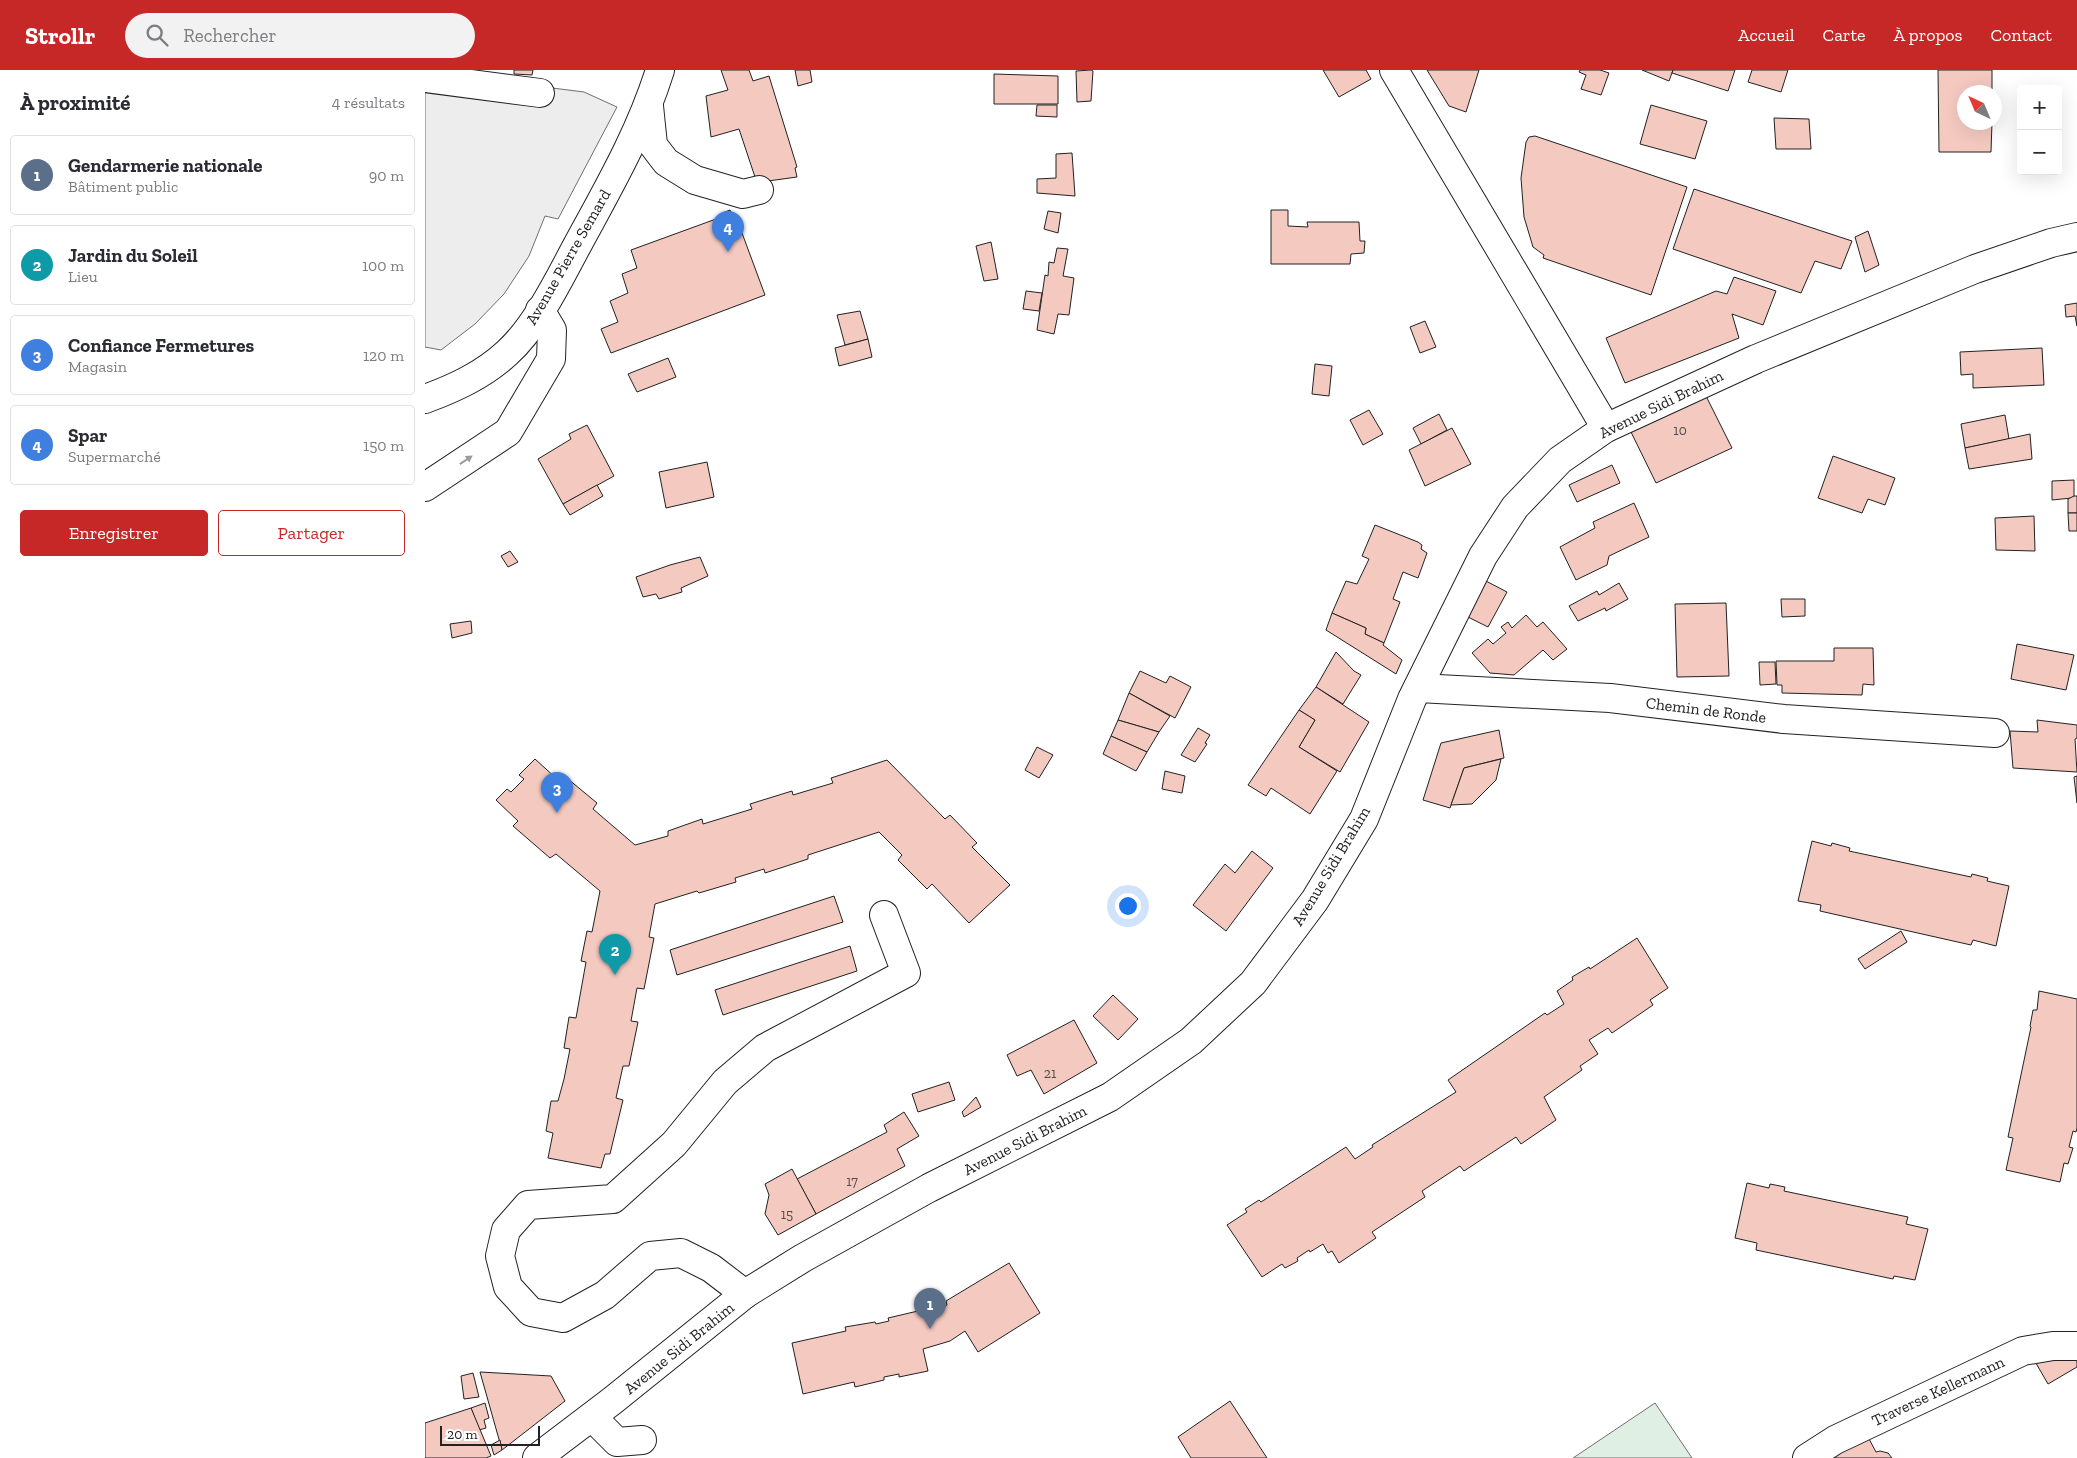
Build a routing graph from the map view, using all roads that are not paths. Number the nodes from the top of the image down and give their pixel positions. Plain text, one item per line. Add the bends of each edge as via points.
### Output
1 (660, 70) edge
2 (1395, 70) edge
3 (425, 78) edge
4 (540, 93) dead end
5 (649, 106) junction
6 (759, 190) dead end
7 (2077, 237) edge
8 (540, 310) junction
9 (425, 399) edge
10 (1606, 428) junction
11 (425, 487) edge
12 (1417, 688) junction
13 (1995, 734) dead end
14 (884, 915) dead end
15 (745, 1294) junction
16 (2077, 1346) edge
17 (592, 1417) junction
18 (642, 1440) dead end
19 (537, 1458) edge
20 (1807, 1458) edge

1 - 5 street, Avenue Pierre Semard
2 - 10 street
3 - 4 street
5 - 6 street via 653,146 666,162 695,180 743,194
5 - 8 street, Avenue Pierre Semard
7 - 10 street, Avenue Sidi Brahim via 1975,269 1870,311
8 - 9 street, Avenue Pierre Semard via 525,333 493,365 472,379
11 -> 8 street via 507,432 551,359 552,330
10 - 12 street, Avenue Sidi Brahim via 1560,460 1515,507 1483,556
12 - 13 street, Chemin de Ronde via 1610,698 1783,719
12 - 15 street, Avenue Sidi Brahim via 1364,819 1315,900 1253,983 1191,1041 1110,1097 929,1188
14 - 15 street via 906,973 765,1048 725,1082 674,1144 613,1199 528,1205 506,1230 500,1256 508,1287 531,1312 563,1318 605,1295 650,1256 681,1253 711,1268
15 - 17 street, Avenue Sidi Brahim
16 - 20 street, Traverse Kellermann via 2023,1350 1850,1432
17 - 18 street via 617,1442
17 - 19 street, Avenue Sidi Brahim

